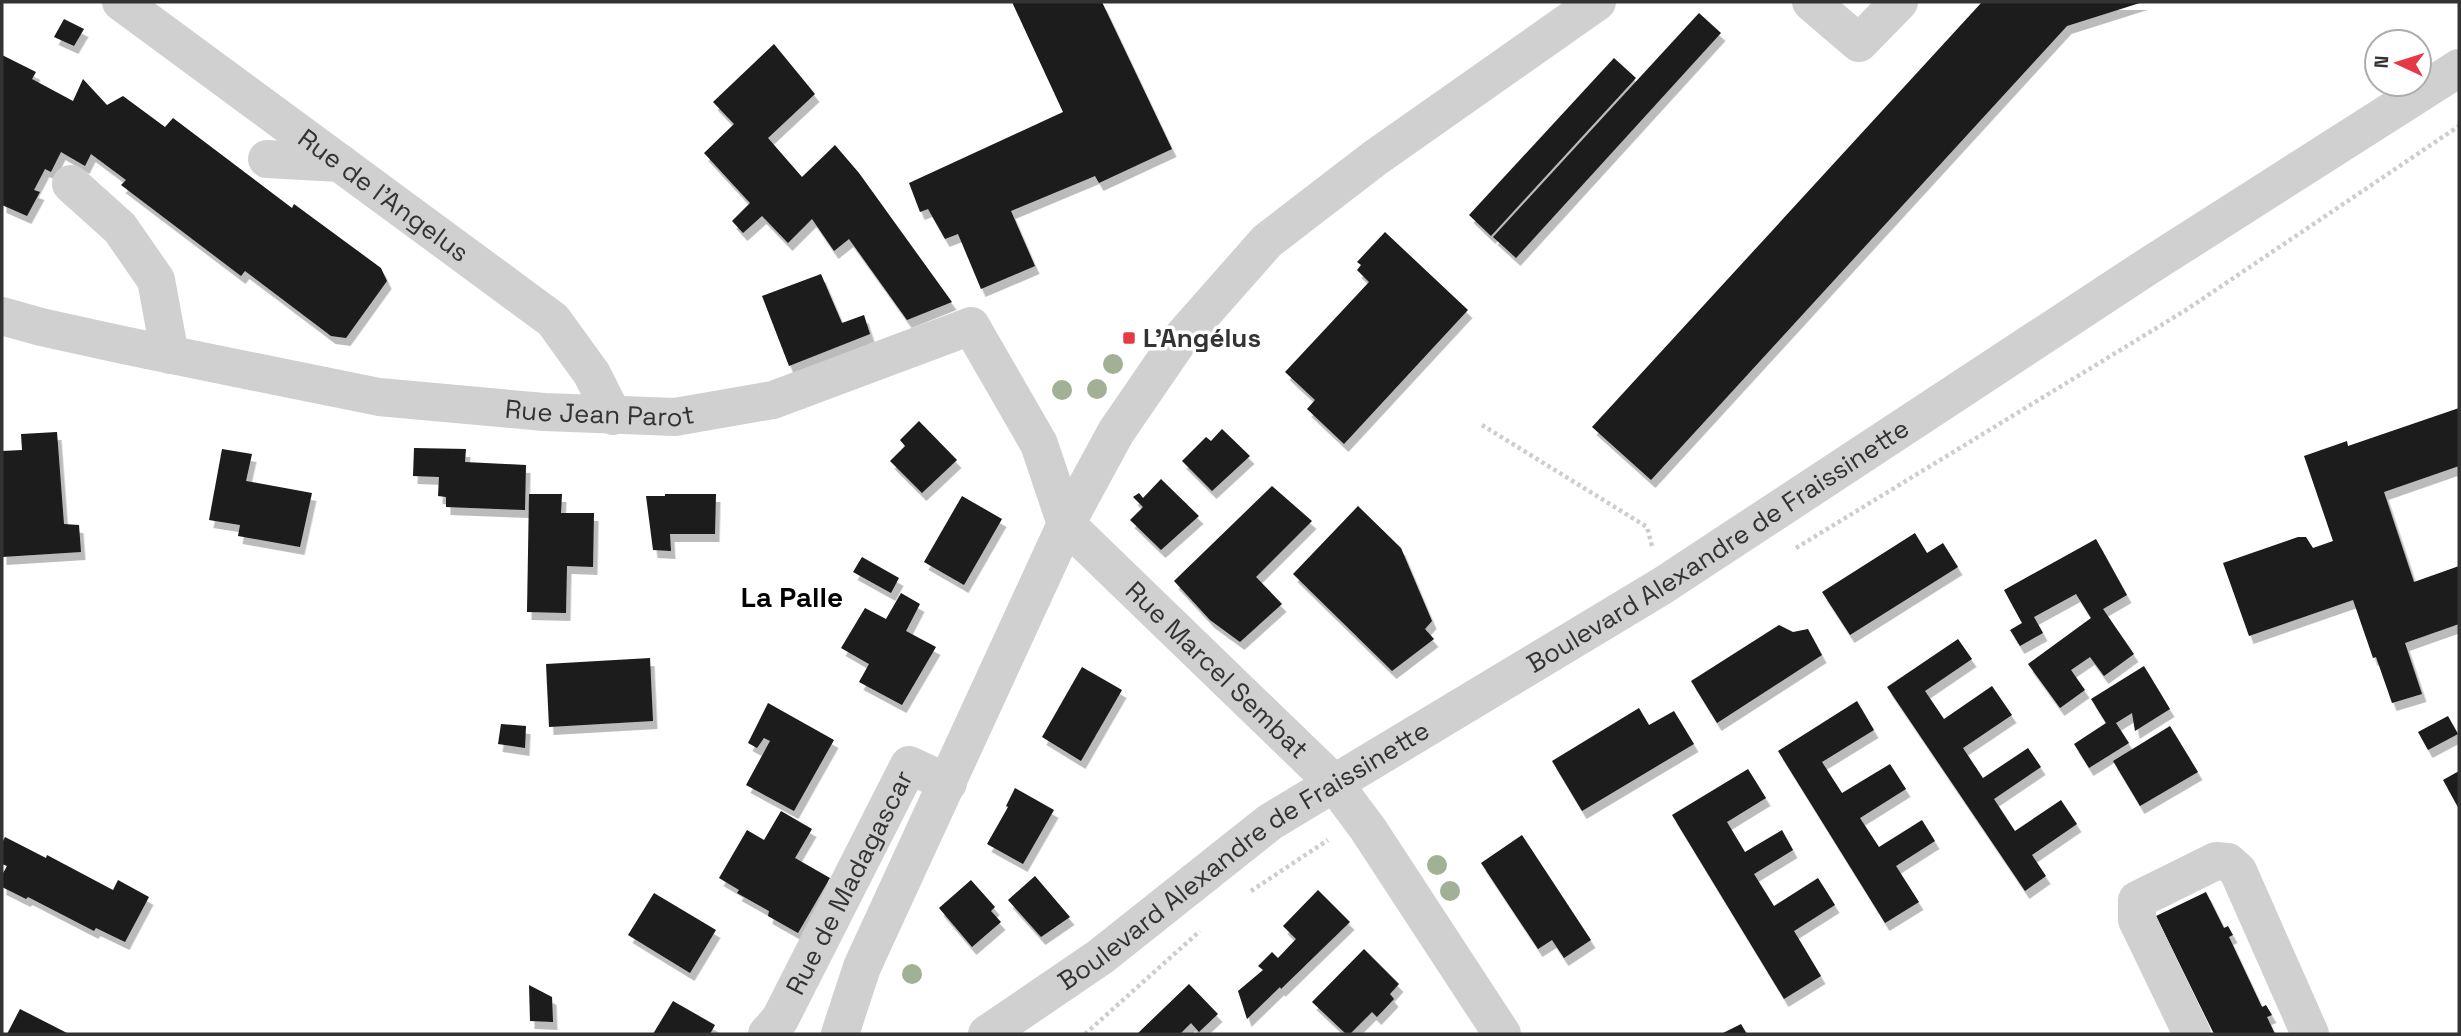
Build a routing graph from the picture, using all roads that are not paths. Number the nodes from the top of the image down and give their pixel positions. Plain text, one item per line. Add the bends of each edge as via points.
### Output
1 (121, 2) edge
2 (1597, 2) edge
3 (1811, 2) edge
4 (1899, 2) edge
5 (2459, 68) edge
6 (267, 159) dead end
7 (341, 163) junction
8 (71, 184) dead end
9 (2, 316) edge
10 (170, 355) junction
11 (613, 416) junction
12 (1066, 524) junction
13 (1333, 782) junction
14 (948, 783) junction
15 (767, 1034) edge
16 (840, 1034) edge
17 (988, 1034) edge
18 (1502, 1034) edge
19 (2192, 1034) edge
20 (2310, 1034) edge

1 - 7 street, Rue de l'Angelus
2 - 12 street, Rue de Madagascar via 1375,158 1266,242 1177,343 1116,432
3 - 4 street via 1859,43
5 - 13 street, Boulevard Alexandre de Fraissinette via 1662,586
6 - 7 street
7 - 11 street, Rue de l'Angelus via 553,320 592,374
8 - 10 street via 120,228 156,280
9 - 10 street, Rue Jean Parot
10 - 11 street, Rue Jean Parot via 379,397
11 - 12 street, Rue Jean Parot via 675,417 773,400 971,326 1039,444
12 - 13 street, Rue Marcel Sembat
12 - 14 street, Rue de Madagascar
13 - 17 street, Boulevard Alexandre de Fraissinette via 1270,822 1101,957
13 - 18 street, Rue Marcel Sembat
14 - 15 street, Rue de Madagascar via 909,765 780,1019
14 - 16 street, Rue de Madagascar via 862,967
19 - 20 street via 2137,920 2137,900 2216,861 2228,862 2238,871

